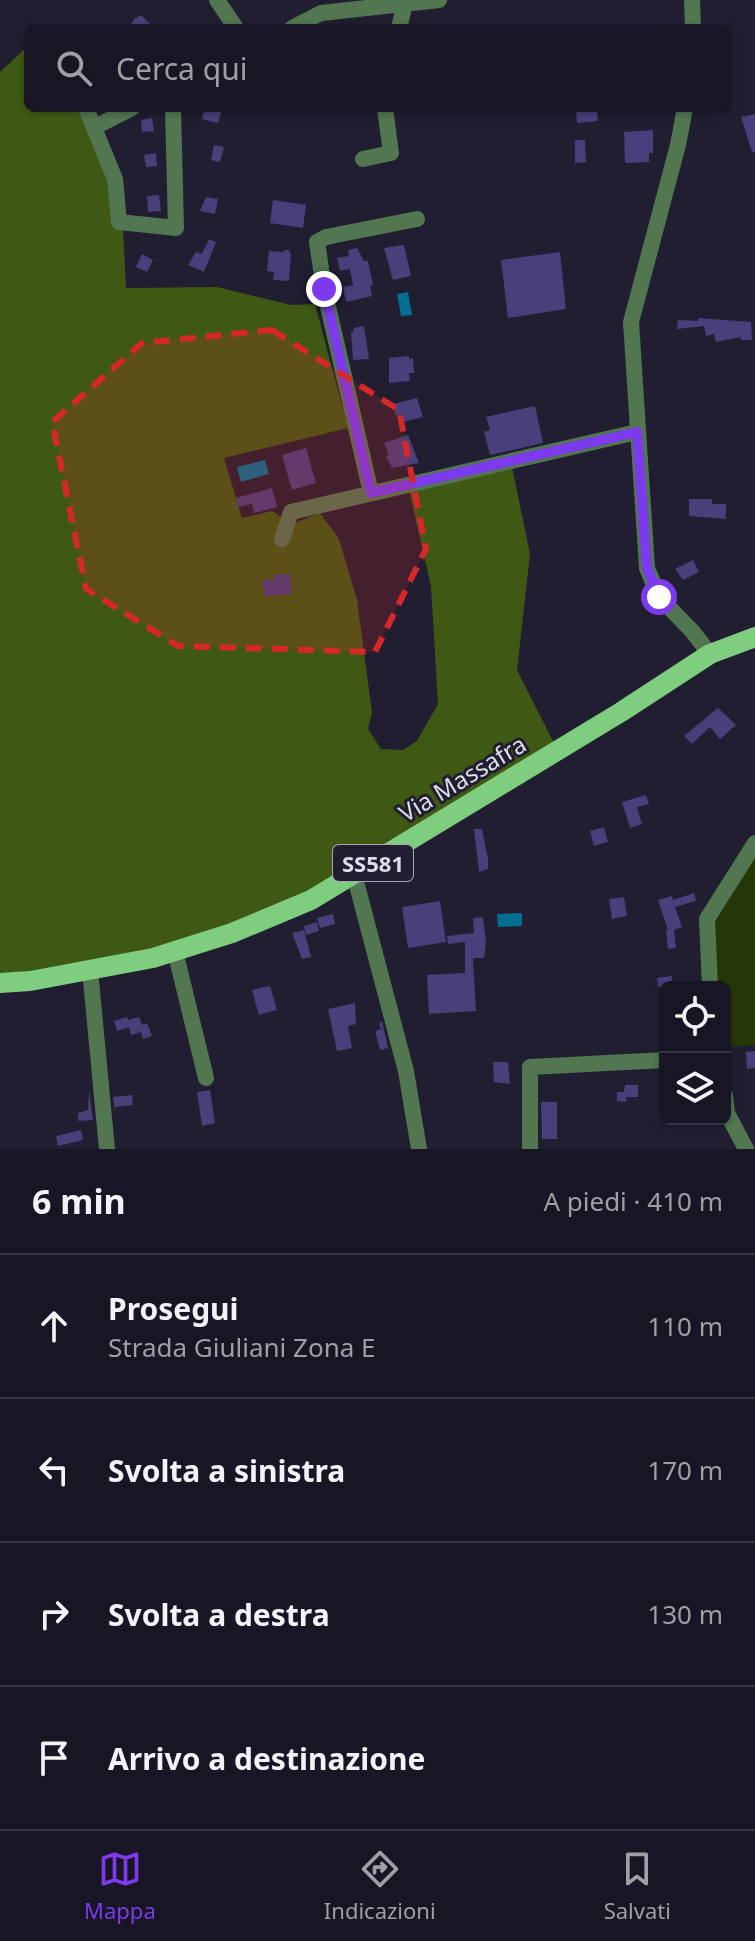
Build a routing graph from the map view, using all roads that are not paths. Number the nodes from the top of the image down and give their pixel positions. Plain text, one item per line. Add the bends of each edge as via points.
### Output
1 (217, 0) edge
2 (439, 0) edge
3 (692, 0) edge
4 (405, 4) junction
5 (233, 24) edge
6 (300, 24) edge
7 (400, 24) edge
8 (693, 24) edge
9 (88, 112) edge
10 (124, 112) edge
11 (173, 112) edge
12 (386, 112) edge
13 (684, 112) edge
14 (95, 127) junction
15 (363, 159) dead end
16 (417, 219) dead end
17 (637, 432) junction
18 (371, 493) junction
19 (282, 539) dead end
20 (751, 641) edge
21 (710, 654) junction
22 (755, 843) edge
23 (354, 874) junction
24 (175, 951) junction
25 (90, 970) junction
26 (709, 981) edge
27 (0, 983) edge
28 (659, 1060) edge
29 (206, 1078) dead end
30 (731, 1121) edge
31 (742, 1142) edge
32 (755, 1142) edge
33 (107, 1149) edge
34 (419, 1149) edge
35 (530, 1149) edge

1 - 5 street
2 - 4 street
3 - 8 street
4 - 6 street via 321,13
4 - 7 street
9 - 14 street
10 - 14 street
11 - 14 street via 176,228 119,222 115,179
12 - 15 street via 391,153
13 - 17 street via 631,322
16 - 18 street via 317,242
17 - 18 street
17 - 21 street via 647,568 659,597
18 - 19 street via 291,512
20 - 21 main road, Via Massafra / SS581
21 - 23 main road, Via Massafra / SS581
22 - 26 street via 707,919
23 - 24 main road, Via Massafra / SS581 via 311,900
23 - 34 street via 406,1071
24 - 25 main road, Via Massafra / SS581
24 - 29 street
25 - 27 main road, Via Massafra / SS581
25 - 33 street
28 - 35 street via 530,1067
30 - 31 street
31 - 32 street

